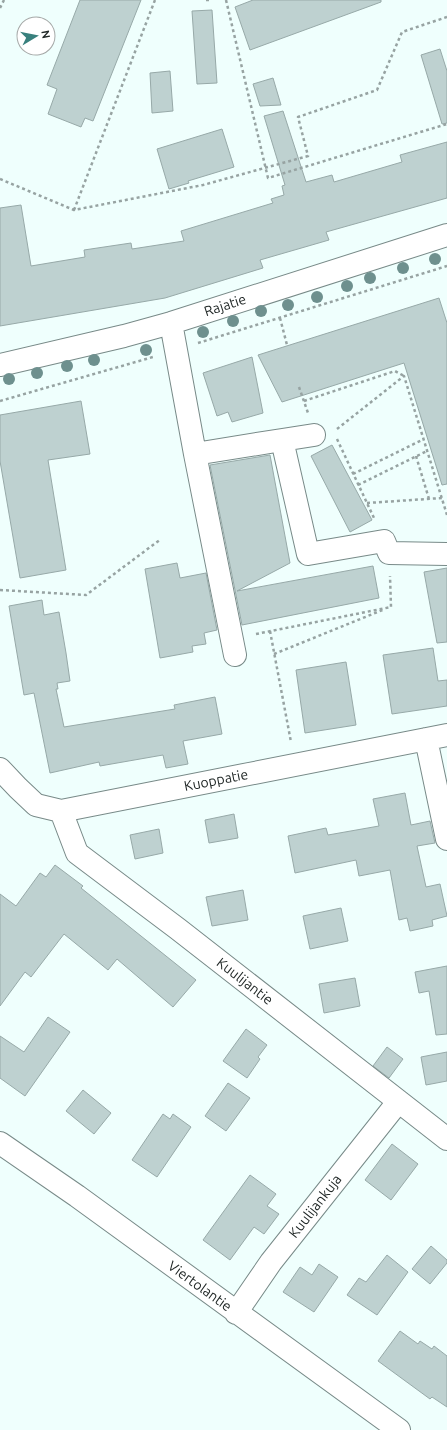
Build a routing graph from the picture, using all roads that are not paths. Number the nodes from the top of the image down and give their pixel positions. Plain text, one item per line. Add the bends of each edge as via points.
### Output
1 (447, 235) edge
2 (171, 323) junction
3 (0, 365) edge
4 (314, 435) dead end
5 (282, 440) junction
6 (195, 454) junction
7 (447, 554) edge
8 (233, 647) road end
9 (447, 735) edge
10 (426, 739) junction
11 (0, 769) edge
12 (61, 811) junction
13 (447, 839) edge
14 (398, 1102) junction
15 (447, 1139) edge
16 (0, 1143) edge
17 (236, 1313) junction
18 (399, 1430) edge

1 - 2 street, Rajatie
2 - 3 street, Rajatie
2 - 6 street
4 - 5 street
5 - 6 street
5 - 7 street via 308,554 387,547
6 - 8 street
9 - 10 street, Kuoppatie
10 - 12 street, Kuoppatie
10 - 13 street
11 - 12 street, Kuoppatie via 36,805
12 - 14 street, Kuulijantie via 77,853
14 - 15 street, Kuulijantie
14 - 17 street, Kuulijankuja via 272,1262
16 - 17 street, Viertolantie via 78,1196
17 - 18 street, Viertolantie

